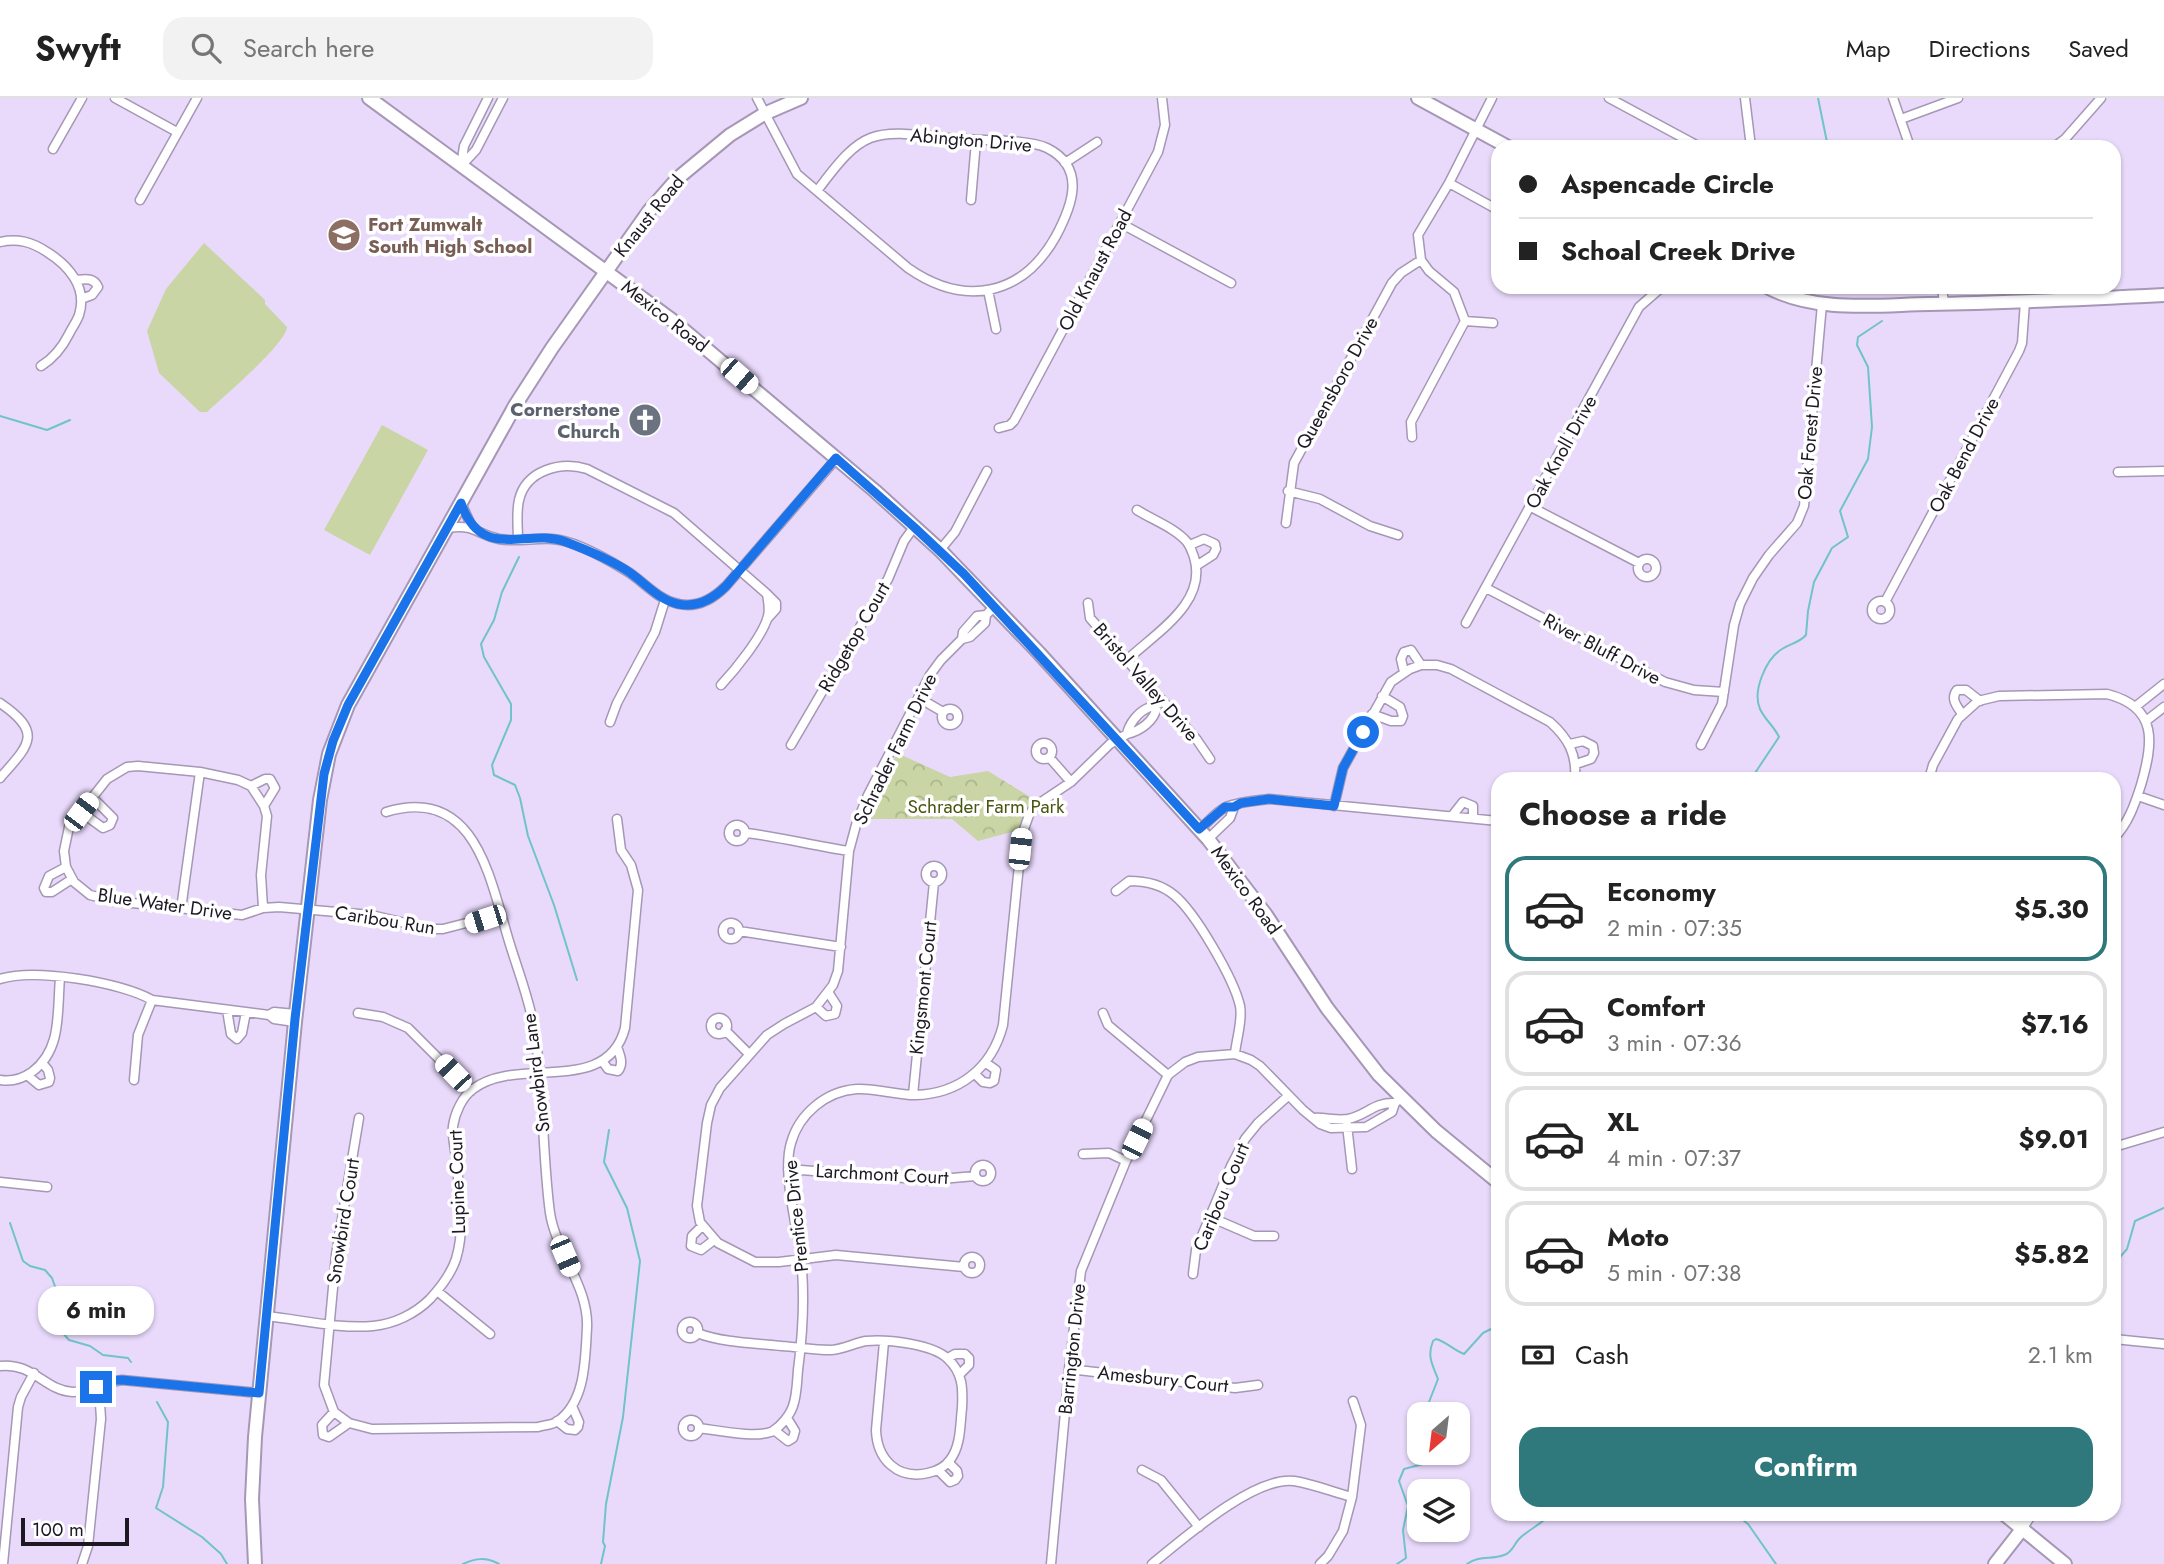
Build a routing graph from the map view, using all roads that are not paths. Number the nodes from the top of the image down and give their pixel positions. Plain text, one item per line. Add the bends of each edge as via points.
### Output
1 (82, 98) edge
2 (115, 98) edge
3 (197, 98) edge
4 (488, 98) edge
5 (503, 98) edge
6 (757, 98) edge
7 (801, 98) edge
8 (1162, 98) edge
9 (1418, 98) edge
10 (1492, 98) edge
11 (1609, 98) edge
12 (1745, 98) edge
13 (1893, 98) edge
14 (1958, 98) edge
15 (2101, 98) edge
16 (376, 100) edge
17 (764, 114) junction
18 (1900, 119) junction
19 (1476, 130) junction
20 (177, 132) junction
21 (1495, 140) edge
22 (1687, 140) edge
23 (1750, 140) edge
24 (1908, 140) edge
25 (2064, 140) edge
26 (976, 142) junction
27 (1097, 142) dead end
28 (53, 149) dead end
29 (1065, 163) junction
30 (461, 166) junction
31 (1449, 183) junction
32 (817, 191) junction
33 (140, 200) dead end
34 (971, 200) dead end
35 (1491, 206) edge
36 (1120, 223) junction
37 (0, 242) edge
38 (1421, 260) junction
39 (606, 271) junction
40 (76, 280) junction
41 (1231, 283) dead end
42 (988, 290) junction
43 (1654, 294) edge
44 (1786, 294) edge
45 (1943, 294) edge
46 (2164, 295) edge
47 (81, 299) junction
48 (2025, 302) junction
49 (1822, 304) junction
50 (1944, 304) junction
51 (1465, 321) junction
52 (1493, 323) dead end
53 (996, 329) dead end
54 (41, 366) dead end
55 (999, 428) dead end
56 (1412, 437) dead end
57 (836, 458) junction
58 (987, 471) dead end
59 (2164, 471) edge
60 (2118, 472) dead end
61 (1288, 491) junction
62 (461, 503) junction
63 (1531, 507) junction
64 (1137, 510) dead end
65 (1286, 523) dead end
66 (472, 527) junction
67 (914, 527) junction
68 (448, 528) junction
69 (1398, 535) dead end
70 (519, 540) junction
71 (1190, 545) junction
72 (940, 550) junction
73 (1639, 563) dead end
74 (1196, 566) junction
75 (741, 569) junction
76 (1486, 588) junction
77 (665, 600) junction
78 (1885, 602) dead end
79 (1088, 603) dead end
80 (991, 611) junction
81 (1466, 623) dead end
82 (1128, 659) junction
83 (1422, 665) junction
84 (1404, 672) junction
85 (2164, 684) edge
86 (721, 685) dead end
87 (1724, 692) junction
88 (1382, 696) junction
89 (919, 698) junction
90 (1980, 701) junction
91 (0, 703) edge
92 (1160, 704) junction
93 (2135, 707) junction
94 (2164, 707) edge
95 (943, 712) dead end
96 (1372, 714) junction
97 (1962, 714) junction
98 (2146, 721) junction
99 (610, 722) dead end
100 (1122, 737) junction
101 (1570, 744) junction
102 (790, 745) dead end
103 (1701, 746) dead end
104 (1049, 757) dead end
105 (1210, 759) dead end
106 (1576, 764) junction
107 (200, 772) junction
108 (1576, 772) edge
109 (1930, 772) edge
110 (0, 778) edge
111 (1071, 782) junction
112 (251, 786) junction
113 (2137, 796) junction
114 (92, 797) junction
115 (2164, 805) edge
116 (264, 806) junction
117 (1334, 806) junction
118 (81, 812) junction
119 (386, 812) dead end
120 (1452, 816) junction
121 (1474, 818) junction
122 (617, 819) dead end
123 (1491, 820) edge
124 (2121, 831) edge
125 (746, 833) dead end
126 (1204, 834) junction
127 (849, 851) junction
128 (66, 867) junction
129 (72, 878) junction
130 (934, 882) dead end
131 (1116, 891) dead end
132 (263, 908) junction
133 (181, 909) junction
134 (308, 911) junction
135 (501, 914) junction
136 (739, 931) dead end
137 (841, 947) junction
138 (60, 978) junction
139 (0, 979) edge
140 (828, 992) junction
141 (152, 1000) junction
142 (816, 1007) junction
143 (228, 1010) junction
144 (246, 1012) junction
145 (358, 1013) dead end
146 (1103, 1013) dead end
147 (295, 1018) junction
148 (725, 1031) dead end
149 (618, 1047) junction
150 (749, 1054) junction
151 (1234, 1054) junction
152 (603, 1062) junction
153 (986, 1063) junction
154 (43, 1064) junction
155 (538, 1073) junction
156 (1168, 1074) junction
157 (27, 1075) junction
158 (976, 1075) junction
159 (0, 1080) edge
160 (134, 1080) dead end
161 (471, 1091) junction
162 (913, 1095) junction
163 (1288, 1096) junction
164 (1398, 1100) junction
165 (359, 1118) dead end
166 (1314, 1118) junction
167 (1346, 1119) junction
168 (1347, 1129) junction
169 (2164, 1132) edge
170 (2121, 1145) edge
171 (1083, 1154) dead end
172 (1126, 1161) junction
173 (1352, 1168) dead end
174 (788, 1169) junction
175 (975, 1176) dead end
176 (1491, 1176) edge
177 (0, 1182) edge
178 (47, 1187) dead end
179 (1210, 1217) junction
180 (702, 1226) junction
181 (1274, 1236) dead end
182 (714, 1240) junction
183 (801, 1259) junction
184 (964, 1267) dead end
185 (1193, 1274) dead end
186 (438, 1291) junction
187 (267, 1316) junction
188 (330, 1324) junction
189 (698, 1333) dead end
190 (490, 1334) dead end
191 (2121, 1340) edge
192 (884, 1342) junction
193 (2164, 1344) edge
194 (801, 1348) junction
195 (948, 1358) junction
196 (0, 1366) edge
197 (1069, 1368) junction
198 (34, 1373) junction
199 (959, 1375) junction
200 (1258, 1385) dead end
201 (96, 1387) junction
202 (259, 1393) junction
203 (1353, 1401) dead end
204 (572, 1406) junction
205 (334, 1412) junction
206 (787, 1418) junction
207 (557, 1421) junction
208 (349, 1423) junction
209 (699, 1429) dead end
210 (774, 1430) junction
211 (948, 1462) junction
212 (938, 1470) junction
213 (1142, 1470) dead end
214 (1352, 1497) junction
215 (2013, 1521) edge
216 (2027, 1521) edge
217 (1199, 1527) junction
218 (2022, 1528) junction
219 (3, 1564) edge
220 (82, 1564) edge
221 (255, 1564) edge
222 (1051, 1564) edge
223 (1152, 1564) edge
224 (1320, 1564) edge
225 (1995, 1564) edge
226 (2065, 1564) edge

1 - 28 street
2 - 20 street
3 - 20 street
4 - 30 street via 464,146
5 - 30 street via 476,150
6 - 17 street
7 - 17 main road, Knaust Road
8 - 36 street, Old Knaust Road via 1165,125 1161,143
9 - 19 main road
10 - 19 street
11 - 22 street
12 - 23 street
13 - 18 street
14 - 18 street
15 - 25 street
16 - 30 main road, Mexico Road
17 - 32 street via 797,174
17 - 39 main road, Knaust Road via 678,177
18 - 24 street
19 - 21 main road
19 - 31 street
20 - 33 street
26 - 29 street, Abington Drive via 1029,143 1056,153
26 - 32 street, Abington Drive via 894,132 870,138 841,159
26 - 34 street
27 - 29 street
29 - 42 street via 1072,177 1072,202 1047,251 1017,279
30 - 39 main road, Mexico Road
31 - 35 street
31 - 38 street via 1418,235
32 - 42 street via 924,279 963,292
36 - 41 street
36 - 55 street, Old Knaust Road via 1014,421
37 - 40 street via 13,239 37,246
38 - 51 street via 1454,292
38 - 61 street, Queensboro Drive via 1392,282 1294,463
39 - 57 main road, Mexico Road via 681,327
39 - 62 main road, Knaust Road via 516,404
40 - 47 street
40 - 47 street via 90,279 98,287
42 - 53 street
43 - 63 street, Oak Knoll Drive via 1639,307
44 - 49 main road
45 - 50 street
46 - 48 main road
47 - 54 street via 80,314 67,339 53,359
48 - 50 main road
48 - 78 street, Oak Bend Drive via 2019,351
49 - 50 main road
49 - 87 street, Oak Forest Drive via 1804,506 1740,604
51 - 52 street
51 - 56 street via 1411,422
57 - 67 main road, Mexico Road
57 - 75 street
58 - 72 street via 955,532
59 - 60 street
61 - 65 street, Queensboro Drive
61 - 69 street via 1320,499 1370,526
62 - 66 street
62 - 68 main road, Knaust Road
63 - 73 street
63 - 76 street, Oak Knoll Drive
64 - 71 street
66 - 68 street
66 - 70 street via 495,538
67 - 72 main road, Mexico Road
67 - 102 street, Ridgetop Court
68 - 134 main road, Knaust Road via 363,677 333,741 320,800
70 - 75 street via 518,505 531,481 551,467 576,466 664,506
70 - 77 street via 566,542 628,571
71 - 74 street
71 - 74 street via 1204,540 1215,544 1213,555
72 - 80 main road, Mexico Road
74 - 82 street via 1195,588 1185,606
75 - 77 street via 707,601 693,605
75 - 86 street via 767,594 769,610 736,669
76 - 81 street, Oak Knoll Drive
76 - 87 street, River Bluff Drive via 1665,682
77 - 99 street via 655,632
79 - 82 street, Bristol Valley Drive via 1090,618
80 - 89 street, Schrader Farm Drive via 977,615 941,660
80 - 100 main road, Mexico Road
82 - 92 street, Bristol Valley Drive
83 - 84 street
83 - 84 street via 1411,650 1404,652
83 - 101 street via 1451,669 1535,713
84 - 88 street
85 - 93 street
87 - 103 street, Oak Forest Drive
88 - 96 street
88 - 96 street via 1400,707 1404,716 1396,722
89 - 95 street
89 - 127 street, Schrader Farm Drive via 860,811
90 - 93 street via 1999,696 2107,694
90 - 97 street
90 - 97 street via 1966,690 1957,690 1954,701
91 - 110 street via 26,723 28,743
92 - 100 street, Prentice Drive via 1147,708
92 - 105 street, Bristol Valley Drive
93 - 98 street
94 - 98 street
96 - 117 street via 1343,768
97 - 109 street
98 - 113 street via 2150,757
100 - 111 street, Prentice Drive
100 - 126 main road, Mexico Road
101 - 106 street
101 - 106 street via 1583,741 1593,746 1591,758
104 - 111 street
106 - 108 street
107 - 112 street, Blue Water Drive
107 - 114 street, Blue Water Drive via 127,768 107,779
107 - 133 street
111 - 153 street, Prentice Drive via 1035,806 1022,835 1003,1025
112 - 116 street
112 - 116 street, Blue Water Drive via 265,779 274,784
113 - 115 street
113 - 124 street
114 - 118 street, Blue Water Drive
114 - 118 street via 113,818 110,825 103,828
116 - 132 street, Blue Water Drive
117 - 120 street
117 - 126 street via 1269,799 1241,803 1225,807
118 - 128 street, Blue Water Drive via 65,839
119 - 135 street, Snowbird Lane via 423,806 456,822 478,847
120 - 121 street
120 - 121 street via 1465,802 1473,806
121 - 123 street
122 - 149 street via 621,850 638,890 625,1028
125 - 127 street
126 - 164 main road, Mexico Road
127 - 137 street, Schrader Farm Drive
128 - 129 street, Blue Water Drive
128 - 129 street, Blue Water Drive via 49,876 44,888 52,892
129 - 133 street, Blue Water Drive via 80,888 103,899
130 - 162 street, Kingsmont Court
131 - 151 street via 1129,881 1151,883 1174,895 1193,919 1228,974 1240,1008
132 - 133 street, Blue Water Drive via 242,915
132 - 134 street, Blue Water Drive
134 - 135 street, Caribou Run via 371,915 431,929
134 - 147 main road, Knaust Road
135 - 155 street, Snowbird Lane via 532,1017
136 - 137 street
137 - 140 street, Schrader Farm Drive via 838,971
138 - 139 street via 21,975
138 - 141 street via 105,983
138 - 154 street via 54,1044
140 - 142 street, Schrader Farm Drive
140 - 142 street, Schrader Farm Drive via 837,1006 835,1014 827,1016
141 - 143 street
141 - 160 street via 138,1035
142 - 150 street, Schrader Farm Drive via 767,1035
143 - 144 street
143 - 144 street via 231,1034 237,1039
144 - 147 street via 274,1019
145 - 161 street via 408,1028
146 - 156 street via 1108,1025
147 - 187 main road, Knaust Road
148 - 150 street
149 - 152 street
149 - 152 street via 618,1071
150 - 180 street, Schrader Farm Drive via 720,1088 706,1123 697,1206
151 - 156 street via 1198,1057
151 - 163 street via 1260,1066
152 - 155 street
153 - 158 street, Prentice Drive
153 - 158 street, Prentice Drive via 996,1070 994,1081 984,1082
154 - 157 street
154 - 157 street via 48,1082 39,1084
155 - 161 street via 495,1078
155 - 204 street, Snowbird Lane via 550,1213 587,1315 581,1384
156 - 172 street, Barrington Drive
157 - 159 street
158 - 162 street, Prentice Drive via 951,1088
161 - 186 street, Lupine Court via 453,1128 460,1238 456,1259
162 - 174 street, Prentice Drive via 856,1089 819,1103 800,1121
163 - 166 street
163 - 179 street, Caribou Court via 1245,1139
164 - 167 street via 1382,1102
164 - 168 street via 1385,1118
164 - 176 main road, Mexico Road
165 - 188 street, Snowbird Court via 336,1255
166 - 167 street
166 - 168 street via 1331,1128
167 - 168 street
168 - 173 street
169 - 170 street
171 - 172 street via 1109,1153
172 - 197 street, Barrington Drive via 1081,1271
174 - 175 street, Larchmont Court via 930,1180
174 - 183 street, Prentice Drive
177 - 178 street
179 - 181 street via 1254,1236
179 - 185 street, Caribou Court via 1196,1250
180 - 182 street, Schrader Farm Drive
180 - 182 street, Schrader Farm Drive via 692,1236 691,1246 701,1250
182 - 183 street, Schrader Farm Drive via 755,1262
183 - 184 street, Schrader Farm Drive via 836,1255
183 - 194 street, Prentice Drive
186 - 188 street, Lupine Court via 395,1321 365,1326
186 - 190 street
187 - 188 street, Lupine Court
187 - 202 main road, Knaust Road
188 - 205 street, Snowbird Lane via 324,1385
189 - 194 street
191 - 193 street
192 - 194 street via 866,1341 831,1350
192 - 195 street via 921,1346
192 - 212 street via 876,1430 882,1456 889,1465 913,1475
194 - 206 street, Prentice Drive via 793,1406
195 - 199 street
195 - 199 street via 960,1353 969,1358 969,1365
196 - 198 street
197 - 200 street, Amesbury Court via 1235,1388
197 - 222 street, Barrington Drive
198 - 201 street via 62,1390
198 - 219 street via 18,1407
199 - 211 street via 963,1394 959,1437
201 - 202 street via 122,1380
201 - 220 street via 101,1419 88,1546
202 - 221 main road, Knaust Road via 252,1499
203 - 214 street via 1361,1425
204 - 207 street, Snowbird Lane
204 - 207 street, Snowbird Lane via 579,1422 575,1430
205 - 208 street, Snowbird Lane
205 - 208 street, Snowbird Lane via 322,1425 323,1434 329,1437
206 - 210 street
206 - 210 street, Prentice Drive via 796,1431 793,1438 788,1441
207 - 208 street, Snowbird Lane via 538,1427 372,1429
209 - 210 street, Prentice Drive
211 - 212 street
211 - 212 street via 957,1471 955,1480 950,1482
213 - 217 street via 1161,1480
214 - 217 street via 1293,1481 1272,1484 1251,1492
214 - 224 street via 1343,1531
215 - 218 main road
216 - 218 street
217 - 223 street
218 - 225 main road
218 - 226 main road

